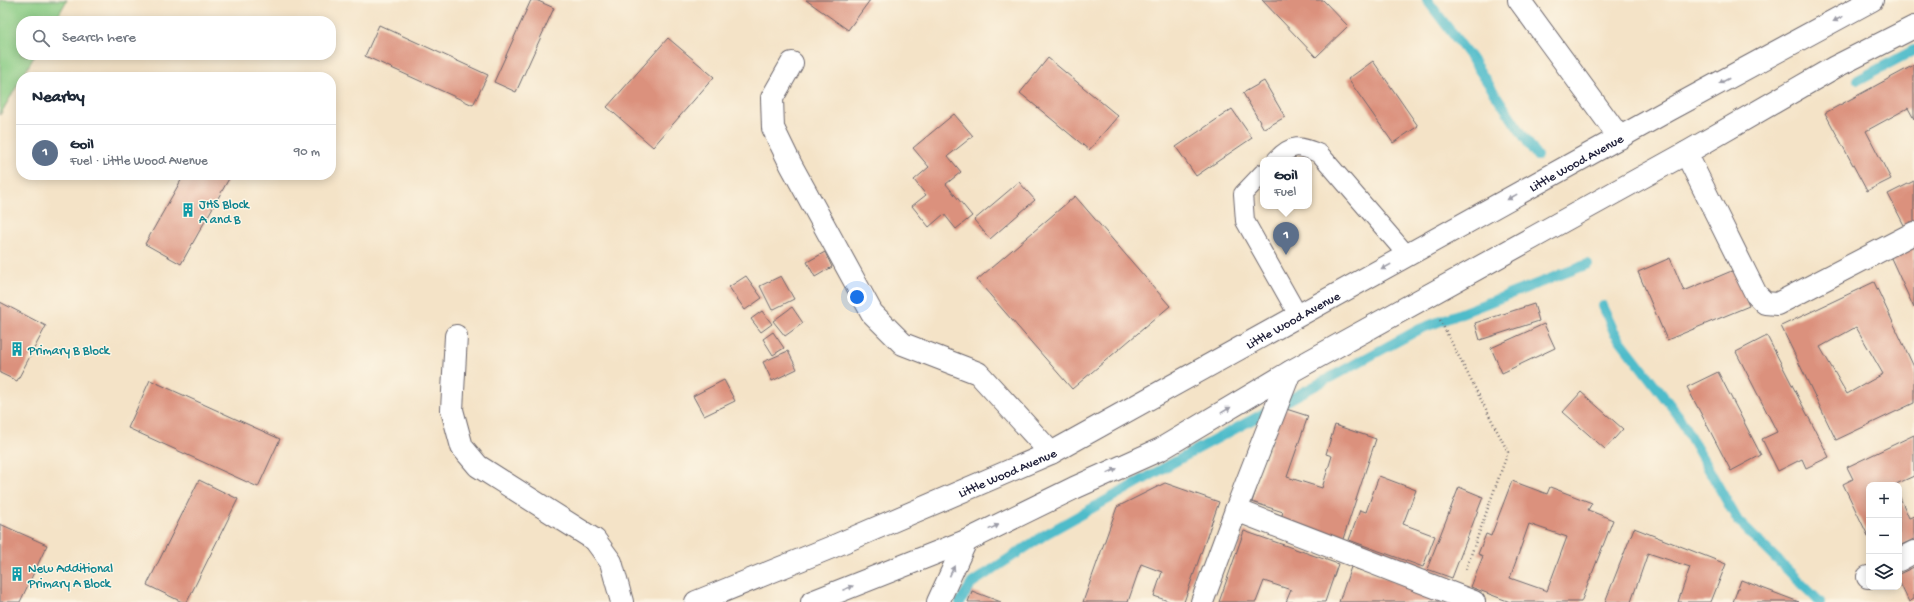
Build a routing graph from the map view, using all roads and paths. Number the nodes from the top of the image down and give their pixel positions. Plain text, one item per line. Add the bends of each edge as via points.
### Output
1 (1519, 0) edge
2 (1872, 0) edge
3 (1914, 28) edge
4 (792, 63) dead end
5 (1620, 138) junction
6 (1686, 152) junction
7 (1279, 157) edge
8 (1260, 176) edge
9 (1914, 233) edge
10 (1407, 255) junction
11 (1427, 296) junction
12 (1298, 315) junction
13 (456, 336) dead end
14 (1290, 372) junction
15 (1052, 453) junction
16 (1236, 510) junction
17 (966, 541) junction
18 (1914, 552) edge
19 (1902, 558) edge
20 (1465, 599) edge
21 (622, 602) edge
22 (696, 602) edge
23 (812, 602) edge
24 (938, 602) edge
25 (1202, 602) edge

1 - 5 main road
2 -> 5 main road, Little Wood Avenue
3 - 6 main road via 1835,67
4 - 15 main road via 772,98 774,128 791,165 872,313 903,344 978,374
5 -> 10 main road, Little Wood Avenue
6 - 9 main road via 1756,294 1765,303 1777,304
6 - 11 main road
7 - 10 lane via 1284,152 1302,146 1320,154
8 - 12 lane via 1243,194 1245,221
10 -> 12 main road, Little Wood Avenue
11 - 14 main road
11 - 20 path via 1508,452
12 - 15 main road, Little Wood Avenue
13 - 21 main road via 452,410 462,448 478,466 595,540 611,562
14 - 16 main road
17 -> 14 main road via 1161,448
15 - 22 main road, Little Wood Avenue
16 - 20 main road
16 - 25 main road
23 -> 17 main road
24 -> 17 main road
18 - 19 main road

